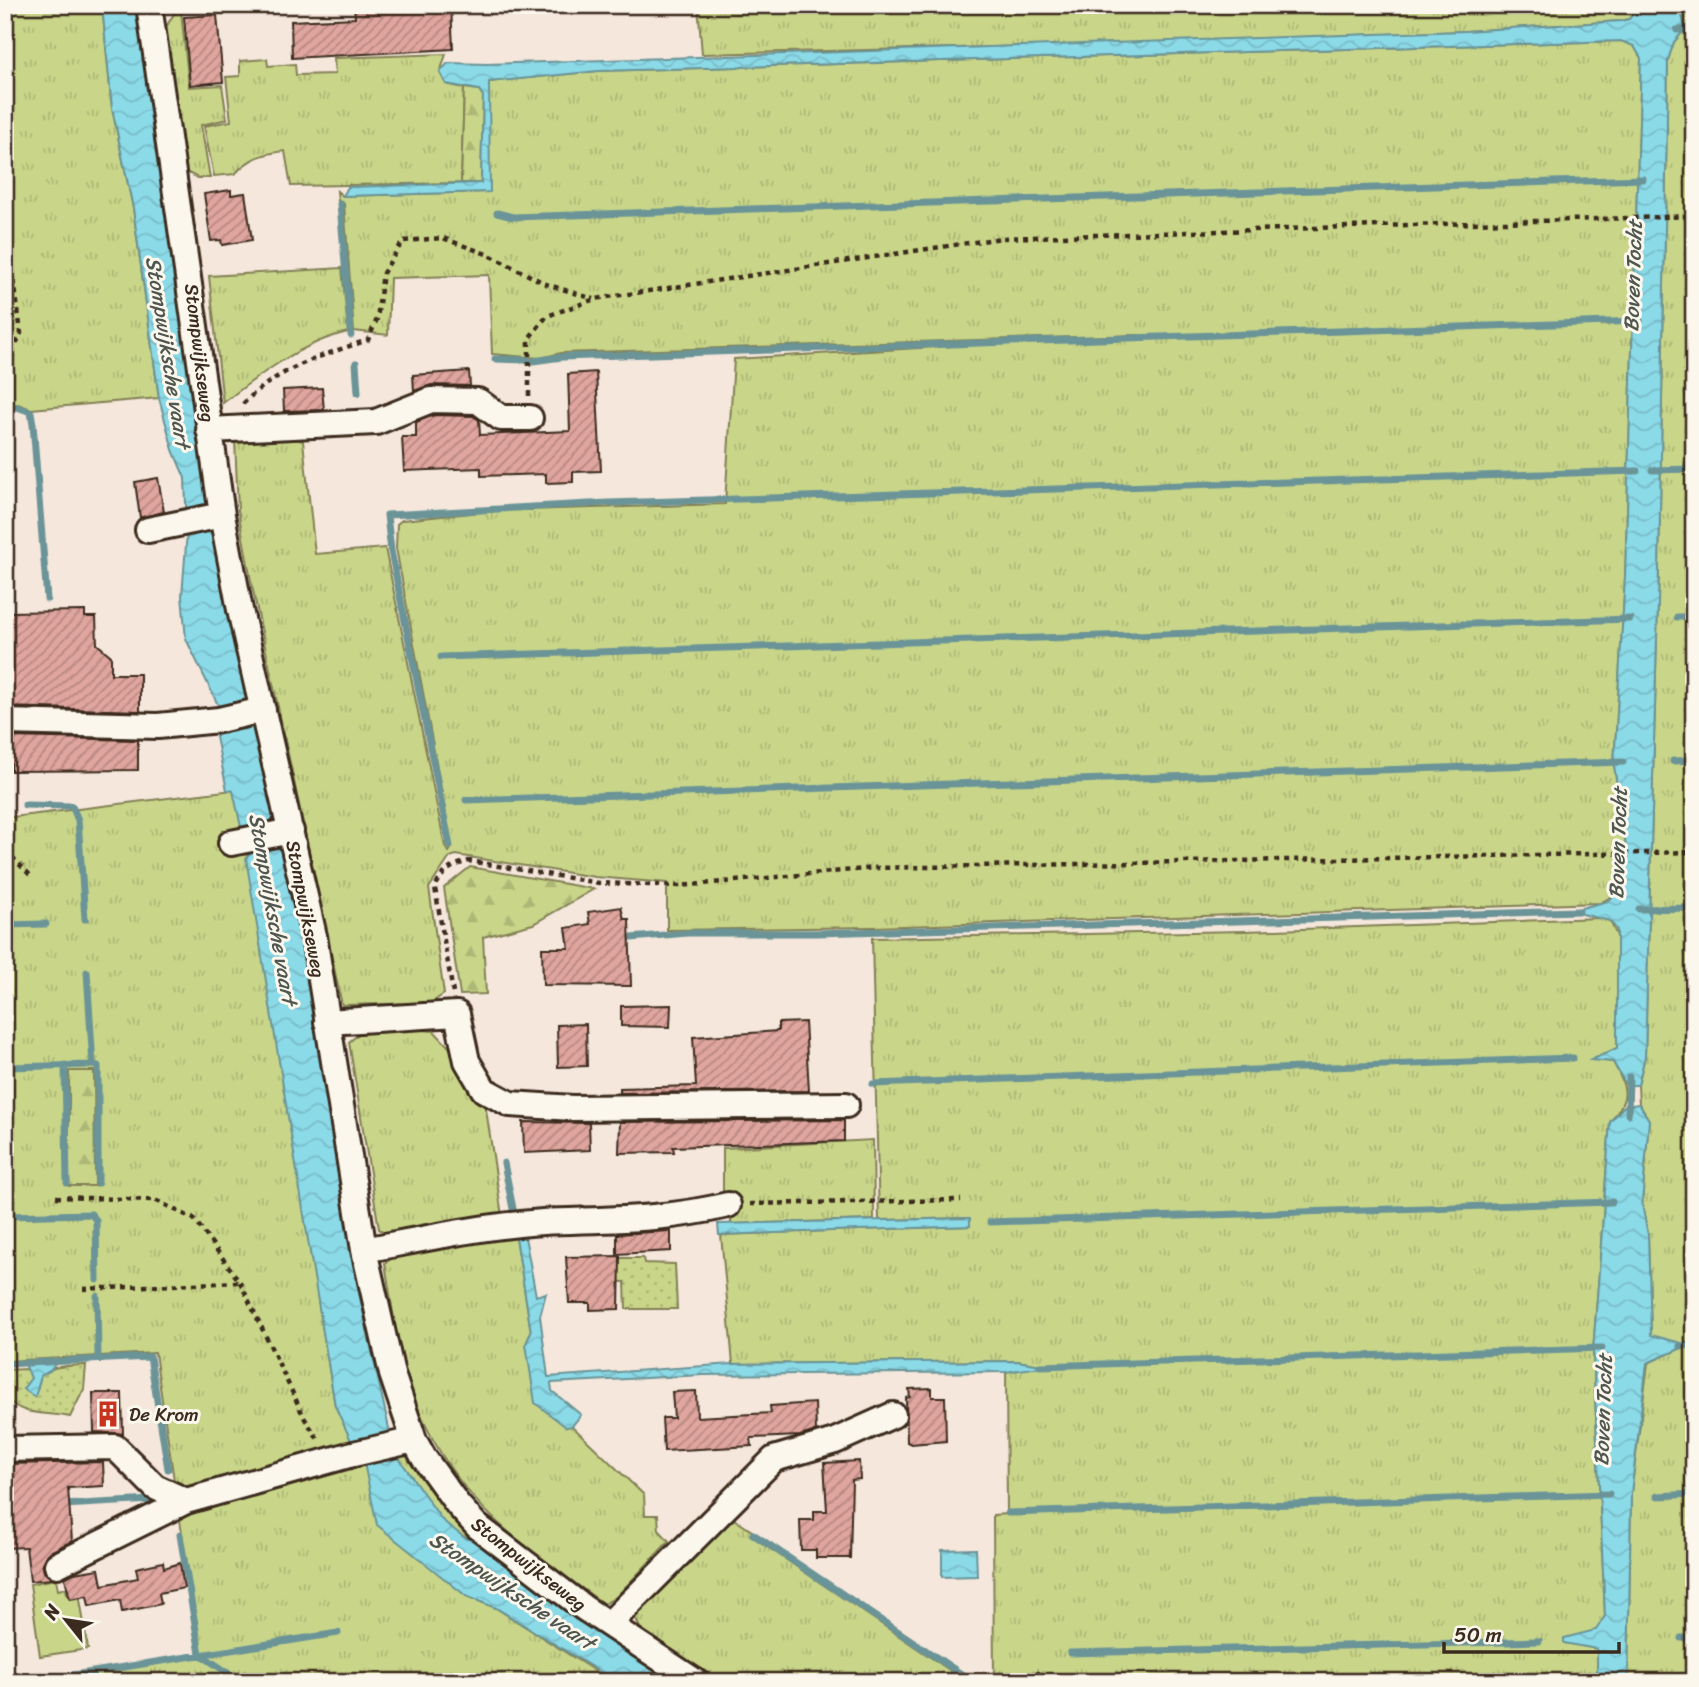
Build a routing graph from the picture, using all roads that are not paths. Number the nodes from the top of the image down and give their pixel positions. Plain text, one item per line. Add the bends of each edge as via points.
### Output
1 (153, 6) edge
2 (530, 418) road end
3 (209, 430) junction
4 (218, 516) junction
5 (148, 530) dead end
6 (259, 711) junction
7 (5, 722) edge
8 (286, 832) junction
9 (237, 842) dead end
10 (327, 1021) junction
11 (846, 1105) dead end
12 (728, 1205) road end
13 (364, 1250) junction
14 (893, 1415) dead end
15 (404, 1442) junction
16 (5, 1449) edge
17 (186, 1501) junction
18 (57, 1565) dead end
19 (609, 1624) junction
20 (694, 1681) edge

1 - 3 street, Stompwijkseweg
2 - 3 street via 501,418 478,401 431,400 376,422
3 - 4 street, Stompwijkseweg
4 - 5 street
4 - 6 street, Stompwijkseweg
6 - 7 street via 158,726
6 - 8 street, Stompwijkseweg
8 - 9 street
8 - 10 street, Stompwijkseweg via 314,936
10 - 11 street via 457,1014 467,1062 484,1090 510,1104 573,1108
10 - 13 street, Stompwijkseweg
12 - 13 street via 658,1218 485,1228
13 - 15 street, Stompwijkseweg
14 - 19 street via 835,1441 774,1459
15 - 17 street
15 - 19 street, Stompwijkseweg via 477,1526
16 - 17 street via 115,1447 155,1486
17 - 18 street
19 - 20 street, Stompwijkseweg

